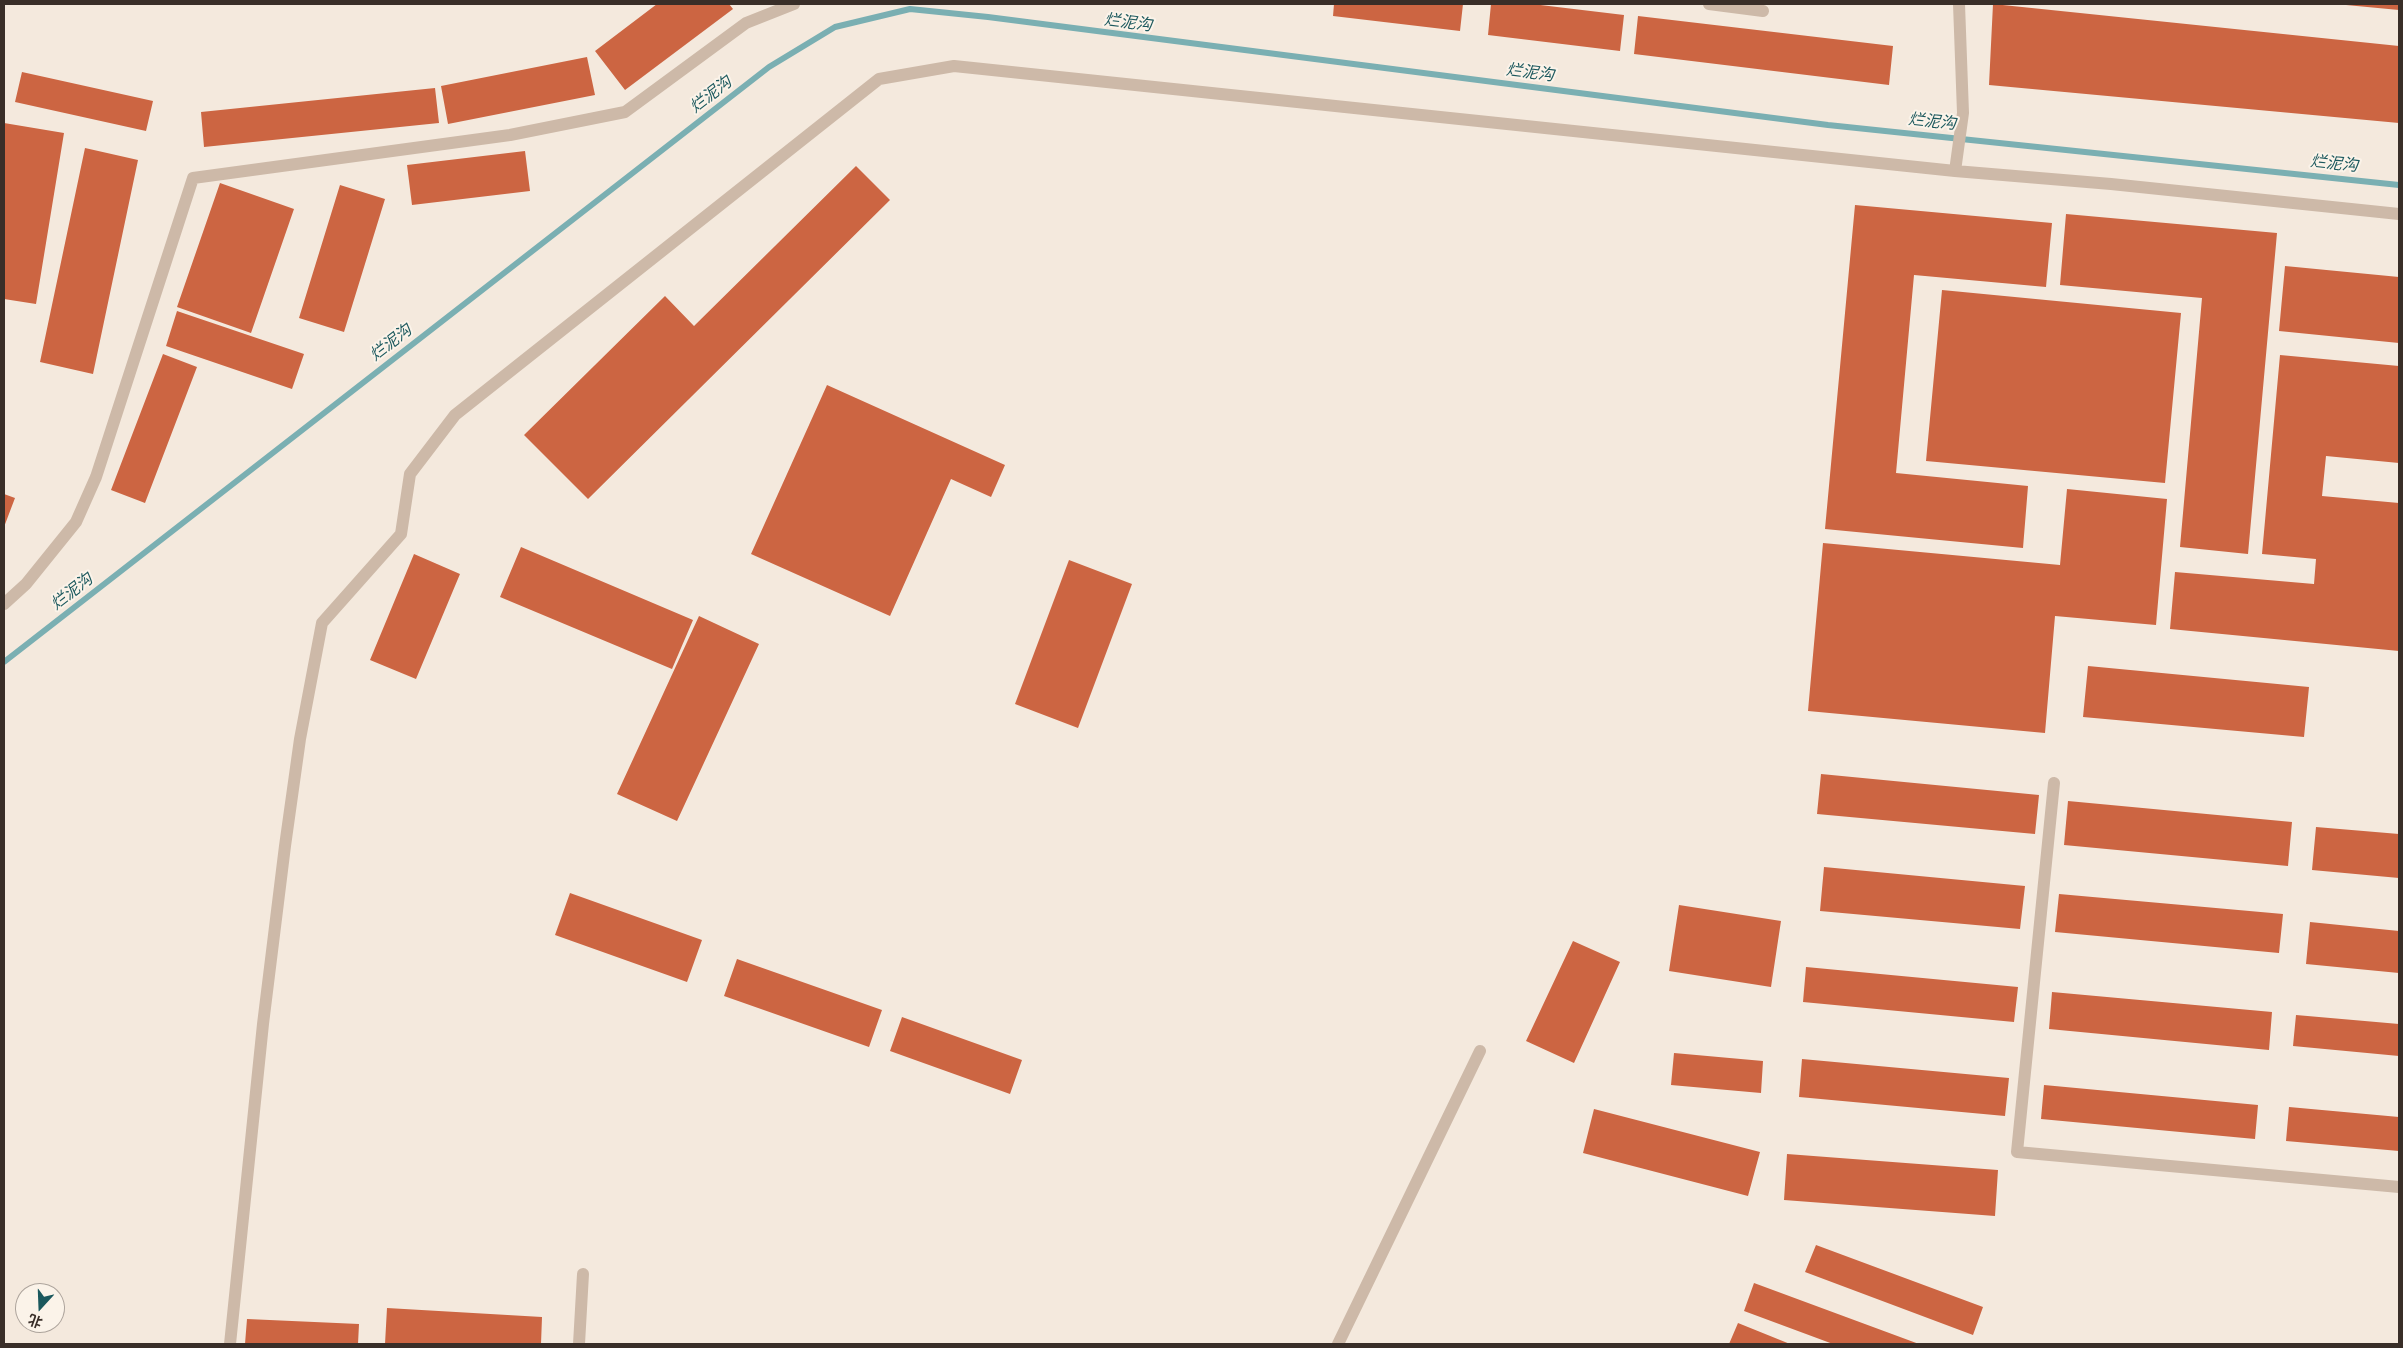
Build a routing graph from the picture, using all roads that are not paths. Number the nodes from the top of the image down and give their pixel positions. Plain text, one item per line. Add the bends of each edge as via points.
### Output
1 (794, 4) edge
2 (1709, 4) edge
3 (1960, 4) edge
4 (1763, 11) dead end
5 (1955, 171) junction
6 (2399, 214) edge
7 (4, 604) edge
8 (2054, 783) dead end
9 (1480, 1051) dead end
10 (2399, 1187) edge
11 (583, 1274) dead end
12 (230, 1344) edge
13 (579, 1344) edge
14 (1338, 1344) edge

1 - 7 street via 746,23 625,112 510,135 193,178 96,477 76,522 26,584
2 - 4 street
3 - 5 street via 1963,112
5 - 6 street
5 - 12 street via 954,66 878,79 455,416 410,474 401,534 322,623 284,846
8 - 10 street via 2017,1152
9 - 14 street
11 - 13 street

